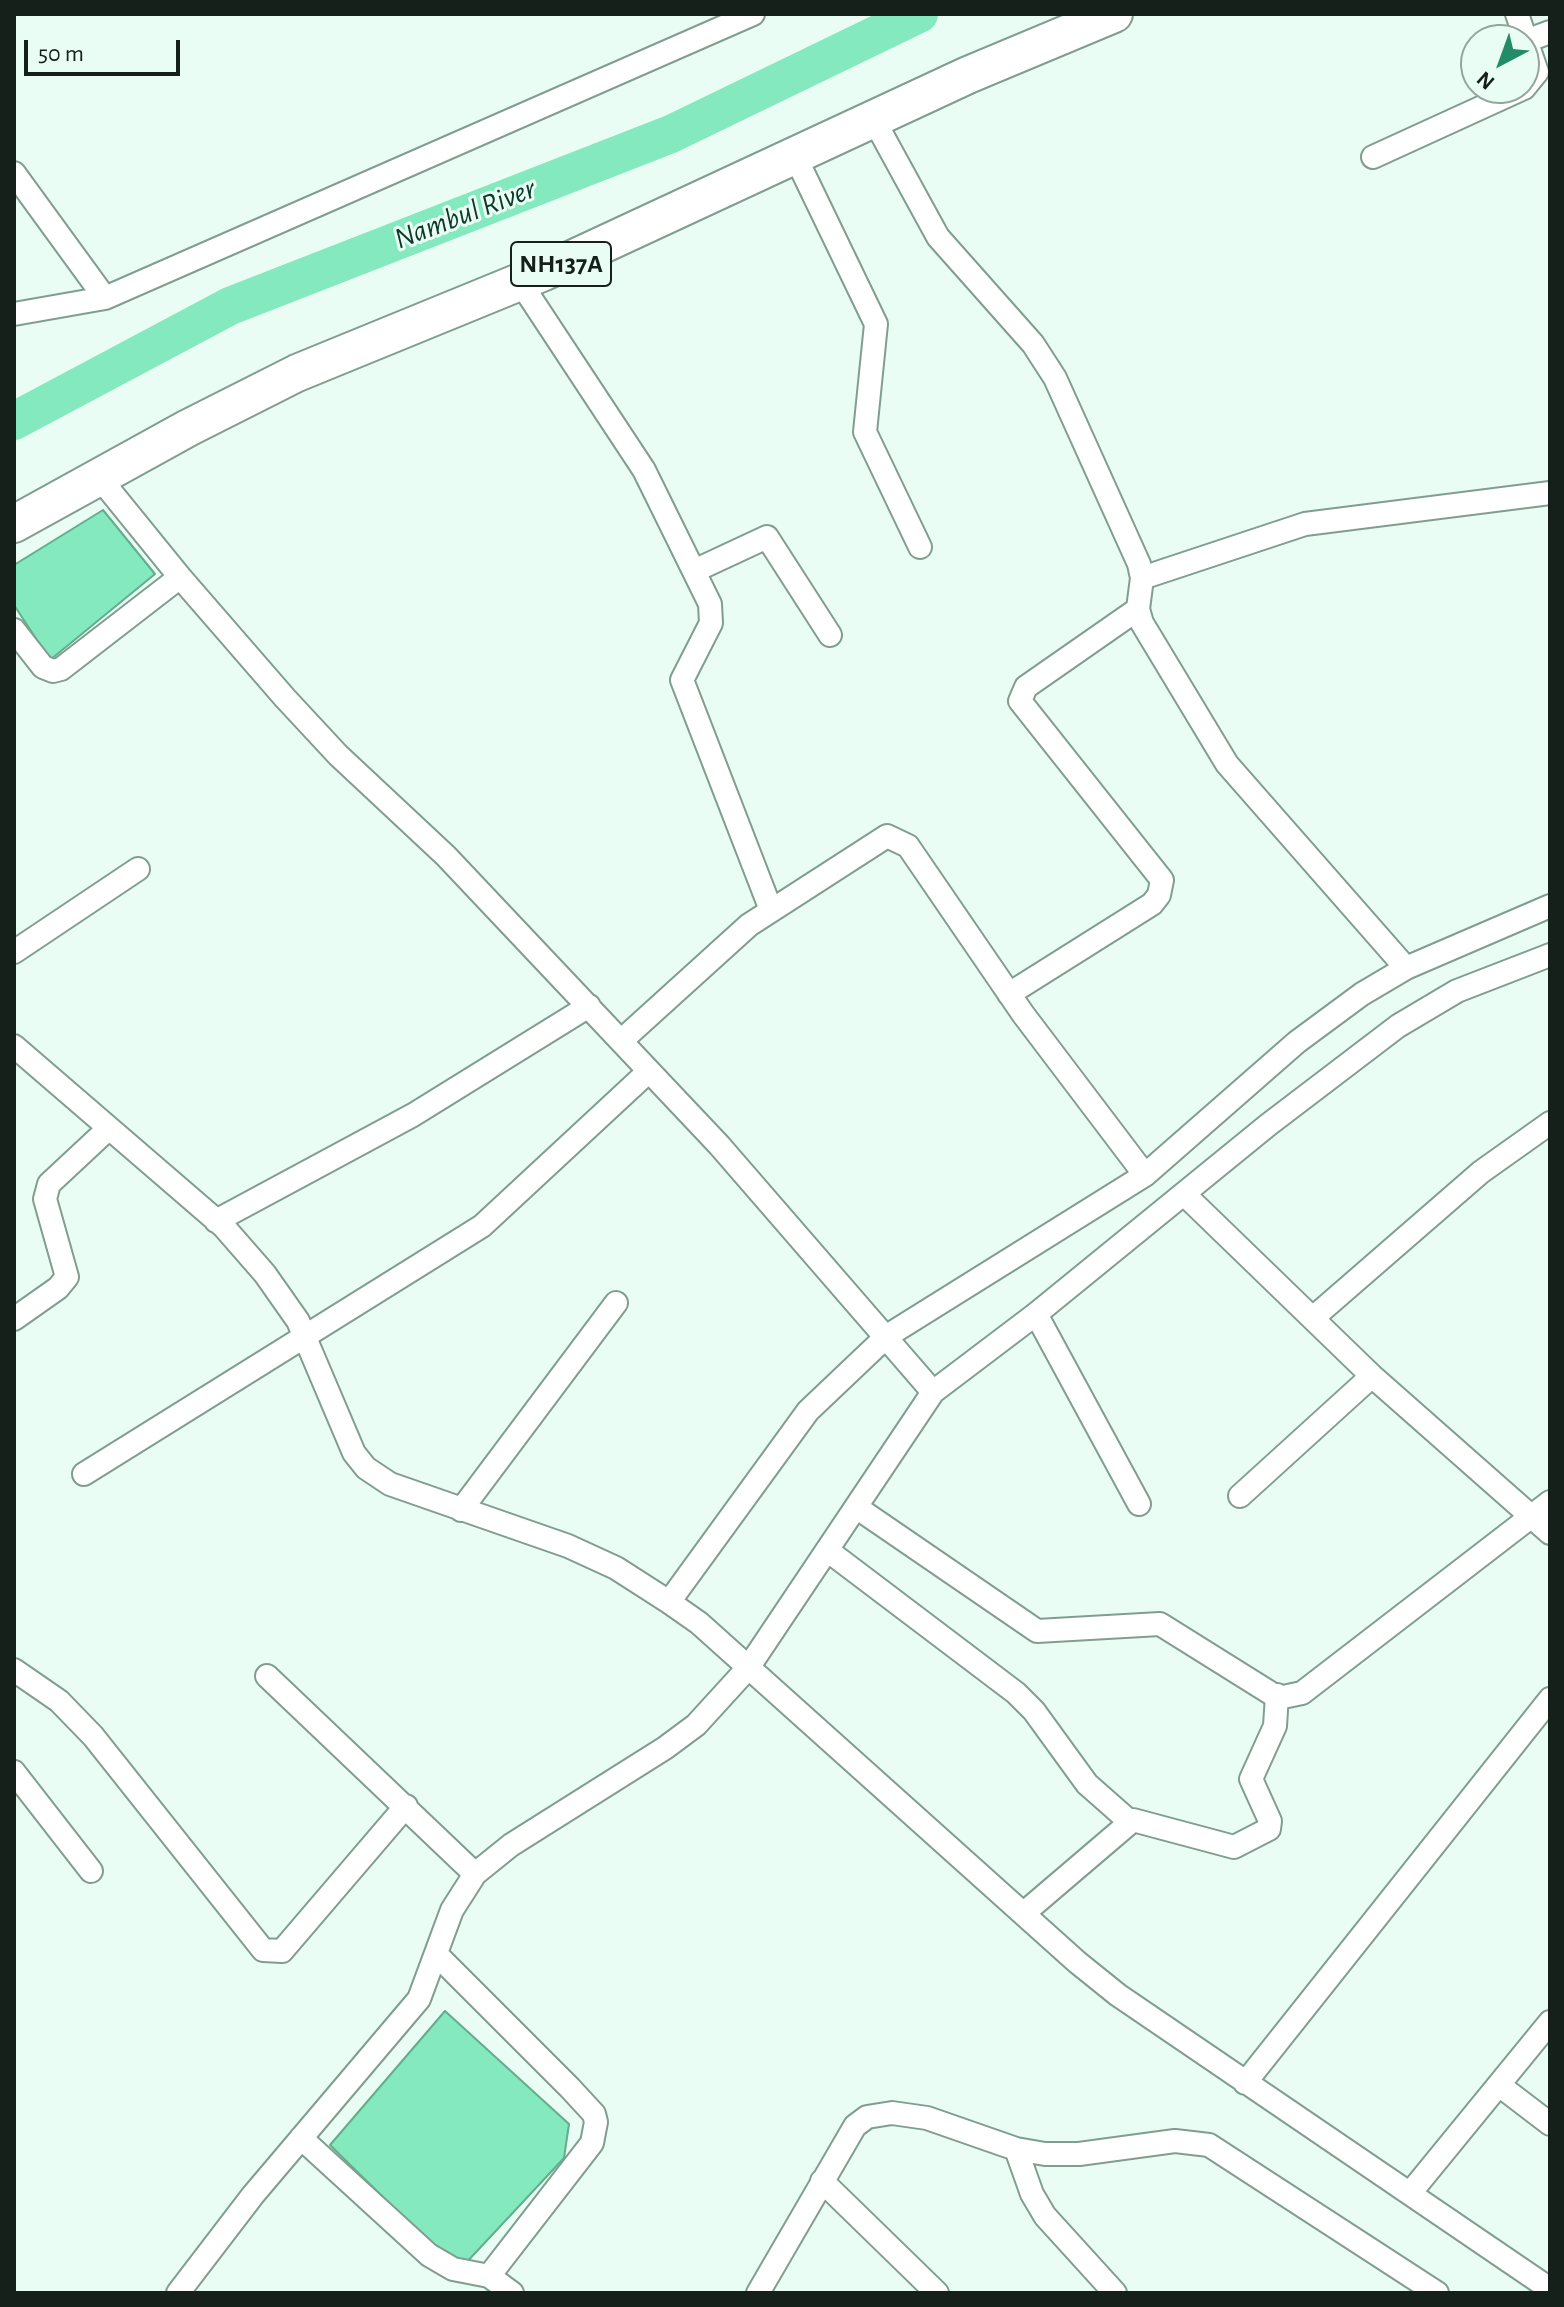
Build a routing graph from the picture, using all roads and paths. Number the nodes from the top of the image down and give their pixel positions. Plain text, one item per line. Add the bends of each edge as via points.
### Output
1 (753, 14) edge
2 (1114, 14) edge
3 (1489, 104) edge
4 (874, 120) junction
5 (795, 156) junction
6 (1373, 157) dead end
7 (14, 173) edge
8 (520, 282) junction
9 (105, 298) junction
10 (14, 314) edge
11 (98, 476) junction
12 (1550, 493) edge
13 (14, 524) edge
14 (920, 547) dead end
15 (694, 571) junction
16 (180, 577) junction
17 (1142, 578) junction
18 (1138, 609) junction
19 (14, 630) edge
20 (830, 635) dead end
21 (138, 869) dead end
22 (1550, 906) edge
23 (771, 910) junction
24 (14, 952) edge
25 (1550, 955) edge
26 (1406, 968) junction
27 (1009, 994) junction
28 (589, 1006) junction
29 (621, 1041) junction
30 (14, 1046) edge
31 (649, 1071) junction
32 (1550, 1123) edge
33 (108, 1129) junction
34 (1145, 1175) junction
35 (1185, 1195) junction
36 (216, 1221) junction
37 (616, 1303) dead end
38 (1036, 1314) junction
39 (1314, 1317) junction
40 (14, 1319) edge
41 (304, 1334) junction
42 (887, 1336) junction
43 (1372, 1376) junction
44 (933, 1392) junction
45 (84, 1474) dead end
46 (1240, 1496) dead end
47 (1550, 1502) edge
48 (1139, 1504) dead end
49 (856, 1507) junction
50 (461, 1510) junction
51 (1532, 1517) junction
52 (1550, 1533) edge
53 (827, 1550) junction
54 (669, 1602) junction
55 (748, 1668) junction
56 (14, 1670) edge
57 (267, 1676) dead end
58 (1277, 1695) junction
59 (1550, 1699) edge
60 (14, 1772) edge
61 (414, 1813) junction
62 (1129, 1821) junction
63 (91, 1871) dead end
64 (475, 1874) junction
65 (1024, 1913) junction
66 (438, 1956) junction
67 (1550, 2022) edge
68 (1245, 2083) junction
69 (1499, 2085) junction
70 (1550, 2124) edge
71 (301, 2138) junction
72 (1016, 2149) junction
73 (822, 2181) junction
74 (1411, 2192) junction
75 (489, 2276) junction
76 (1550, 2289) edge
77 (178, 2293) edge
78 (512, 2293) edge
79 (758, 2293) edge
80 (937, 2293) edge
81 (1115, 2293) edge
82 (1437, 2293) edge

1 - 9 street
2 - 4 highway, NH137A
3 - 6 street
4 - 5 highway, NH137A
4 - 17 street via 938,237 1050,369
5 - 8 highway, NH137A
5 - 14 street via 876,324 865,432
7 - 9 street
8 - 11 highway, NH137A via 297,373
8 - 15 street via 644,470
9 - 10 street
11 - 13 highway, NH137A
11 - 16 street
12 - 17 street via 1305,524
15 - 20 street via 767,537
15 - 23 street via 712,618 682,680
16 - 19 street via 61,669 43,667
16 - 28 street via 338,755 446,856
17 - 18 street
18 - 26 street via 1236,777
18 - 27 street via 1026,687 1020,701 1162,880 1159,895
21 - 24 street
22 - 26 street
23 - 27 street via 879,838 898,840 908,846
23 - 29 street
25 - 35 street via 1457,991 1398,1026
26 - 34 street via 1297,1042
27 - 34 street
28 - 29 street
28 - 36 street via 413,1115
29 - 31 street
30 - 33 street
31 - 41 street via 482,1226
31 - 42 street
32 - 39 street via 1481,1172
33 - 36 street
33 - 40 street via 46,1191 67,1277
34 - 42 street
35 - 38 street
35 - 39 street
36 - 41 street via 265,1274
37 - 50 street
38 - 44 street
38 - 48 street
39 - 43 street
41 - 45 street
41 - 50 street via 354,1453 366,1468 390,1484
42 - 44 street
42 - 54 street via 808,1411
43 - 46 street
43 - 51 street
44 - 49 street
47 - 51 street
49 - 53 street
49 - 58 street via 1037,1631 1160,1624
50 - 54 street via 568,1546 616,1568
51 - 52 street
51 - 58 street via 1302,1693
53 - 55 street
53 - 62 street via 1016,1693 1087,1784
54 - 55 street
55 - 64 street via 696,1725
55 - 65 street
56 - 61 street via 59,1701 93,1736 263,1950 282,1951
57 - 61 street
58 - 62 street via 1275,1726 1251,1779 1269,1829 1234,1847
59 - 68 street
60 - 63 street
61 - 64 street
62 - 65 street
64 - 66 street via 452,1910
65 - 68 street via 1118,1995
66 - 71 street via 410,2012
66 - 75 street via 570,2088 596,2122 592,2143
67 - 69 street
68 - 74 street
69 - 70 street
69 - 74 street
71 - 75 street via 429,2255 453,2269
71 - 77 street
72 - 73 street via 927,2118 881,2113 855,2126
72 - 81 street via 1045,2216
72 - 82 street via 1079,2154 1175,2141 1209,2145
73 - 79 street
73 - 80 street
74 - 76 street
75 - 78 street

